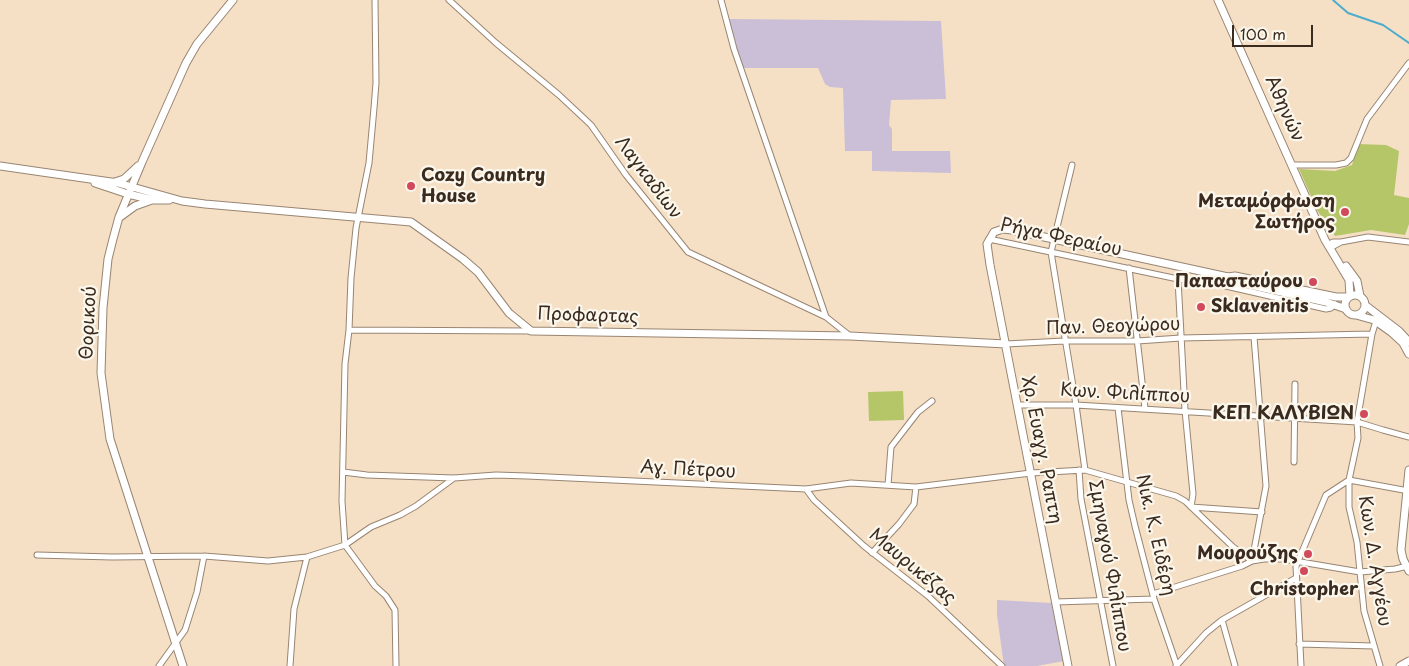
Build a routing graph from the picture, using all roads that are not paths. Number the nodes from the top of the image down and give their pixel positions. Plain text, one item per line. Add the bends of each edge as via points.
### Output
1 (233, 0) edge
2 (375, 0) edge
3 (450, 0) edge
4 (721, 0) edge
5 (1218, 0) edge
6 (1409, 63) edge
7 (142, 162) junction
8 (1072, 165) dead end
9 (1292, 165) junction
10 (0, 166) edge
11 (84, 179) junction
12 (105, 181) junction
13 (130, 191) junction
14 (153, 200) junction
15 (182, 201) junction
16 (119, 217) junction
17 (358, 217) junction
18 (989, 239) junction
19 (1054, 240) junction
20 (1409, 242) edge
21 (1330, 245) junction
22 (1051, 252) junction
23 (1129, 268) junction
24 (1228, 277) junction
25 (1178, 279) junction
26 (1226, 286) junction
27 (1349, 296) junction
28 (1360, 296) junction
29 (1335, 304) junction
30 (1365, 305) junction
31 (1346, 309) junction
32 (1356, 315) junction
33 (826, 318) junction
34 (1376, 321) junction
35 (349, 330) junction
36 (531, 331) junction
37 (1372, 334) junction
38 (850, 336) junction
39 (1254, 337) junction
40 (1181, 338) junction
41 (1064, 341) junction
42 (1137, 341) junction
43 (1409, 342) edge
44 (1006, 344) junction
45 (1408, 352) edge
46 (1295, 384) dead end
47 (932, 401) dead end
48 (1018, 405) junction
49 (1076, 405) junction
50 (1118, 408) junction
51 (1145, 408) junction
52 (1185, 410) junction
53 (1261, 417) junction
54 (1296, 419) junction
55 (1357, 422) junction
56 (1409, 437) edge
57 (1294, 462) dead end
58 (1082, 470) junction
59 (1409, 470) edge
60 (343, 472) junction
61 (1031, 473) junction
62 (454, 478) junction
63 (1349, 480) junction
64 (1127, 483) junction
65 (888, 485) junction
66 (916, 487) junction
67 (806, 489) junction
68 (1408, 491) edge
69 (1191, 507) junction
70 (1262, 512) junction
71 (1407, 514) edge
72 (345, 545) junction
73 (872, 552) junction
74 (37, 555) dead end
75 (147, 556) junction
76 (204, 556) junction
77 (307, 557) junction
78 (1252, 561) junction
79 (1298, 562) junction
80 (1408, 568) edge
81 (1360, 572) junction
82 (1296, 578) junction
83 (1154, 596) junction
84 (1100, 601) junction
85 (1055, 602) junction
86 (1222, 620) junction
87 (176, 644) junction
88 (1299, 644) junction
89 (1374, 646) junction
90 (1409, 661) edge
91 (159, 666) edge
92 (184, 666) edge
93 (290, 666) edge
94 (396, 666) edge
95 (1002, 666) edge
96 (1068, 666) edge
97 (1113, 666) edge
98 (1177, 666) edge
99 (1235, 666) edge
100 (1301, 666) edge
101 (1380, 666) edge
102 (1400, 666) edge

1 - 7 street, Θορικού via 186,62
2 - 17 street via 374,108 369,163
3 - 33 street, Λαγκαδίων via 591,125 626,176 688,252
4 - 33 street via 734,49
5 - 9 street, Αθηνών
6 - 9 street via 1367,119 1346,163
7 - 12 street via 124,179
7 - 13 street, Θορικού
8 - 19 street, Σμηναγού Φιλίππου
9 - 21 street, Αθηνών
10 - 11 street, Προφαρτας
11 - 12 street, Προφαρτας
11 - 13 street, Προφαρτας
12 - 13 street, Προφαρτας
13 - 14 street, Προφαρτας
13 - 15 street, Προφαρτας
13 - 16 street, Θορικού
14 - 15 street, Προφαρτας
14 - 16 street via 135,206
15 - 17 street, Προφαρτας
16 - 75 street, Θορικού via 102,316 101,372 110,439
17 - 35 street
17 - 36 street, Προφαρτας via 411,222 478,272 509,313
18 - 19 street, Ρήγα Φεραίου via 994,232 1003,229
18 - 22 street, Ρήγα Φεραίου
18 - 44 street, Χρ. Ευαγγ. Ραπτη via 990,265
19 - 22 street, Σμηναγού Φιλίππου
19 - 24 street, Ρήγα Φεραίου
20 - 21 street via 1368,237
21 - 27 street, Αθηνών via 1349,280
21 - 28 street, Αθηνών via 1356,281
22 - 23 street, Ρήγα Φεραίου
22 - 41 street, Σμηναγού Φιλίππου
23 - 25 street, Ρήγα Φεραίου
23 - 42 street
24 - 26 street
24 - 27 street, Ρήγα Φεραίου via 1336,297
24 - 29 street, Ρήγα Φεραίου via 1232,281
25 - 26 street, Ρήγα Φεραίου
25 - 40 street
26 - 29 street, Ρήγα Φεραίου via 1326,309
27 - 28 street
27 - 31 street
28 - 30 street
29 - 31 street, Ρήγα Φεραίου
30 - 32 street
30 - 43 street
31 - 32 street via 1351,315
32 - 34 street
33 - 38 street, Λαγκαδίων
34 - 37 street, Κων. Δ. Αγγέου
34 - 45 street via 1398,338
35 - 36 street
35 - 60 street via 345,364
36 - 38 street, Προφαρτας
37 - 39 street, Παν. Θεογώρου
37 - 55 street, Κων. Δ. Αγγέου
38 - 44 street, Προφαρτας
39 - 40 street, Παν. Θεογώρου
39 - 53 street
40 - 42 street, Παν. Θεογώρου
40 - 52 street
41 - 42 street, Παν. Θεογώρου
41 - 44 street, Παν. Θεογώρου
41 - 49 street, Σμηναγού Φιλίππου
42 - 51 street
44 - 48 street, Χρ. Ευαγγ. Ραπτη
46 - 54 street
47 - 65 street via 918,412 891,447
48 - 49 street, Κων. Φιλίππου
48 - 61 street, Χρ. Ευαγγ. Ραπτη
49 - 50 street, Κων. Φιλίππου
49 - 58 street, Σμηναγού Φιλίππου
50 - 51 street, Κων. Φιλίππου
50 - 64 street, Νικ. Κ. Ειδέρη
51 - 52 street, Κων. Φιλίππου
52 - 53 street, Κων. Φιλίππου
52 - 69 street via 1193,494
53 - 54 street, Κων. Φιλίππου
53 - 70 street via 1266,486
54 - 55 street, Κων. Φιλίππου
54 - 57 street
55 - 56 street, Κων. Φιλίππου
55 - 63 street, Κων. Δ. Αγγέου via 1358,438
58 - 61 street, Αγ. Πέτρου
58 - 64 street
58 - 84 street, Σμηναγού Φιλίππου via 1081,499
59 - 68 street
60 - 62 street, Αγ. Πέτρου
60 - 72 street
61 - 66 street, Αγ. Πέτρου
61 - 85 street, Χρ. Ευαγγ. Ραπτη
62 - 67 street, Αγ. Πέτρου via 527,476
62 - 72 street via 416,506 371,527
63 - 68 street
63 - 79 street via 1326,495
63 - 81 street, Κων. Δ. Αγγέου via 1349,507
64 - 69 street via 1176,496
64 - 83 street, Νικ. Κ. Ειδέρη
65 - 66 street, Αγ. Πέτρου
65 - 67 street, Αγ. Πέτρου via 851,483
66 - 73 street via 914,504
67 - 73 street, Μαυρικέζας
68 - 71 street
69 - 70 street
69 - 78 street
70 - 78 street
71 - 80 street via 1401,550
72 - 77 street
72 - 94 street via 395,610
73 - 95 street, Μαυρικέζας via 928,596
74 - 75 street
75 - 76 street
75 - 87 street, Θορικού
76 - 77 street via 268,561
76 - 87 street via 191,614
77 - 93 street via 294,609
78 - 79 street via 1283,559
78 - 83 street
79 - 81 street
79 - 82 street
80 - 81 street
81 - 89 street, Κων. Δ. Αγγέου via 1364,611
82 - 86 street
82 - 88 street
83 - 84 street
83 - 98 street, Νικ. Κ. Ειδέρη
84 - 85 street
84 - 97 street, Σμηναγού Φιλίππου
85 - 96 street, Χρ. Ευαγγ. Ραπτη
86 - 98 street
86 - 99 street
87 - 91 street
87 - 92 street, Θορικού
88 - 89 street
88 - 100 street
89 - 101 street, Κων. Δ. Αγγέου
90 - 102 street

